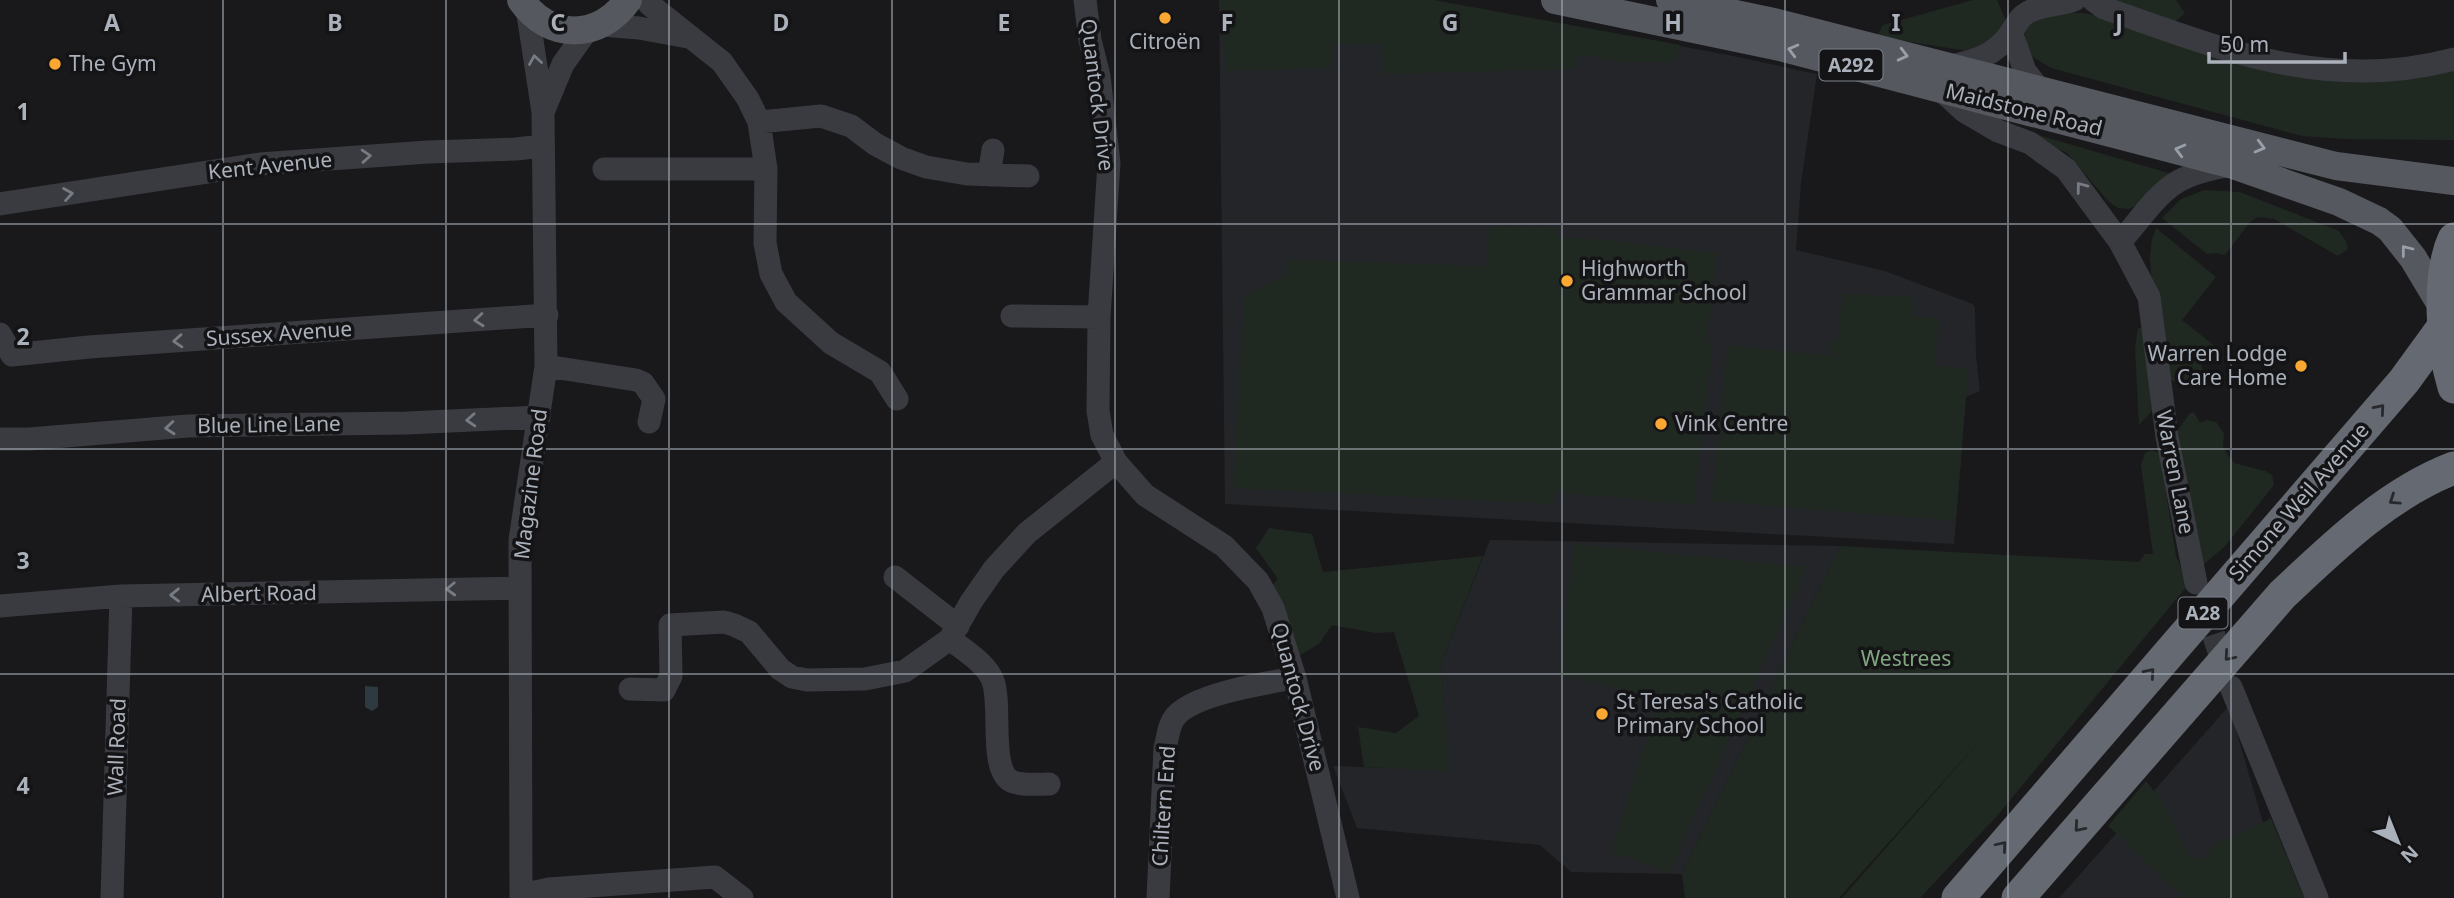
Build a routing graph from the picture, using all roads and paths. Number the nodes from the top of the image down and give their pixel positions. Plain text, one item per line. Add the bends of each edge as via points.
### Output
1 (628, 0) edge
2 (648, 0) edge
3 (1085, 0) edge
4 (1555, 0) edge
5 (1670, 0) edge
6 (2074, 0) edge
7 (2093, 0) edge
8 (524, 4) edge
9 (595, 27) junction
10 (2011, 32) junction
11 (691, 38) junction
12 (2454, 59) edge
13 (1944, 77) junction
14 (2039, 89) junction
15 (543, 112) junction
16 (759, 122) junction
17 (542, 146) junction
18 (993, 150) dead end
19 (2233, 164) junction
20 (604, 169) dead end
21 (765, 169) junction
22 (989, 175) junction
23 (1028, 176) dead end
24 (2454, 181) edge
25 (0, 204) edge
26 (2454, 239) edge
27 (2120, 242) junction
28 (547, 315) junction
29 (1012, 316) dead end
30 (1099, 317) junction
31 (2444, 317) junction
32 (0, 334) edge
33 (546, 366) junction
34 (2454, 387) edge
35 (897, 399) dead end
36 (539, 416) junction
37 (649, 422) dead end
38 (0, 439) edge
39 (1116, 462) junction
40 (2454, 468) edge
41 (895, 577) dead end
42 (2196, 583) tunnel mouth
43 (519, 588) junction
44 (121, 596) junction
45 (0, 606) edge
46 (954, 633) junction
47 (1295, 678) junction
48 (2231, 687) tunnel mouth
49 (630, 689) dead end
50 (1049, 784) dead end
51 (521, 896) edge
52 (112, 898) edge
53 (742, 898) edge
54 (1158, 898) edge
55 (1348, 898) edge
56 (1958, 898) edge
57 (2018, 898) edge
58 (2317, 898) edge

1 - 9 main road via 619,12
2 - 11 street
3 - 30 street, Quantock Drive via 1109,163
13 -> 4 main road, Maidstone Road / A292
5 -> 13 main road, Maidstone Road / A292 via 1778,23
6 - 10 street via 2027,13
7 - 12 street via 2195,40 2292,66 2375,72
8 - 9 main road via 539,20 555,27 571,31
15 -> 8 street, Magazine Road
9 - 11 street via 639,28
9 - 15 street, Magazine Road via 563,64
10 - 13 street via 1993,52
10 - 14 street via 2025,71
11 - 16 street via 722,62
13 - 14 main road, Maidstone Road / A292
19 -> 13 main road, Maidstone Road / A292
27 -> 13 street, Warren Lane via 2066,169 2030,143 1964,111
14 -> 24 main road, Maidstone Road / A292 via 2336,166
15 - 17 street, Magazine Road
16 - 21 street
16 - 22 street via 821,116 851,126 875,144 926,167
25 -> 17 street, Kent Avenue via 260,164
17 - 28 street, Magazine Road
18 - 22 street
19 - 27 street via 2175,184
31 -> 19 main road, Maidstone Road / A292 via 2413,258 2379,221
20 - 21 street
21 - 35 street via 765,243 771,274 786,302 831,343 880,372
22 - 23 street
26 - 31 highway via 2445,268
27 - 42 street, Warren Lane via 2149,297 2166,437
28 -> 32 street, Sussex Avenue via 12,355
28 - 33 street, Magazine Road
29 - 30 street
30 - 39 street, Quantock Drive via 1097,411 1102,435
31 - 34 highway
56 -> 31 highway, Simone Weil Avenue / A28 via 2396,390
33 - 36 street, Magazine Road
33 - 37 street via 643,383 654,399
36 -> 38 street, Blue Line Lane via 188,426
36 - 43 street, Magazine Road via 520,540
39 - 46 street via 1027,533 994,569
39 - 47 street, Quantock Drive via 1145,495 1224,546 1258,582 1273,608
40 -> 57 highway, A28 via 2388,504 2283,595
41 - 46 street
43 -> 44 street, Albert Road
43 - 51 street, Magazine Road
44 - 45 street, Albert Road
44 - 52 street, Wall Road
46 - 49 street via 905,671 865,679 807,680 780,669 752,636 734,625 670,625 671,676 664,690
46 - 50 street via 994,682 1004,776 1013,782
47 - 54 street, Chiltern End via 1197,701 1170,724
47 - 55 street, Quantock Drive
48 - 58 street
51 - 53 street via 550,889 715,877

